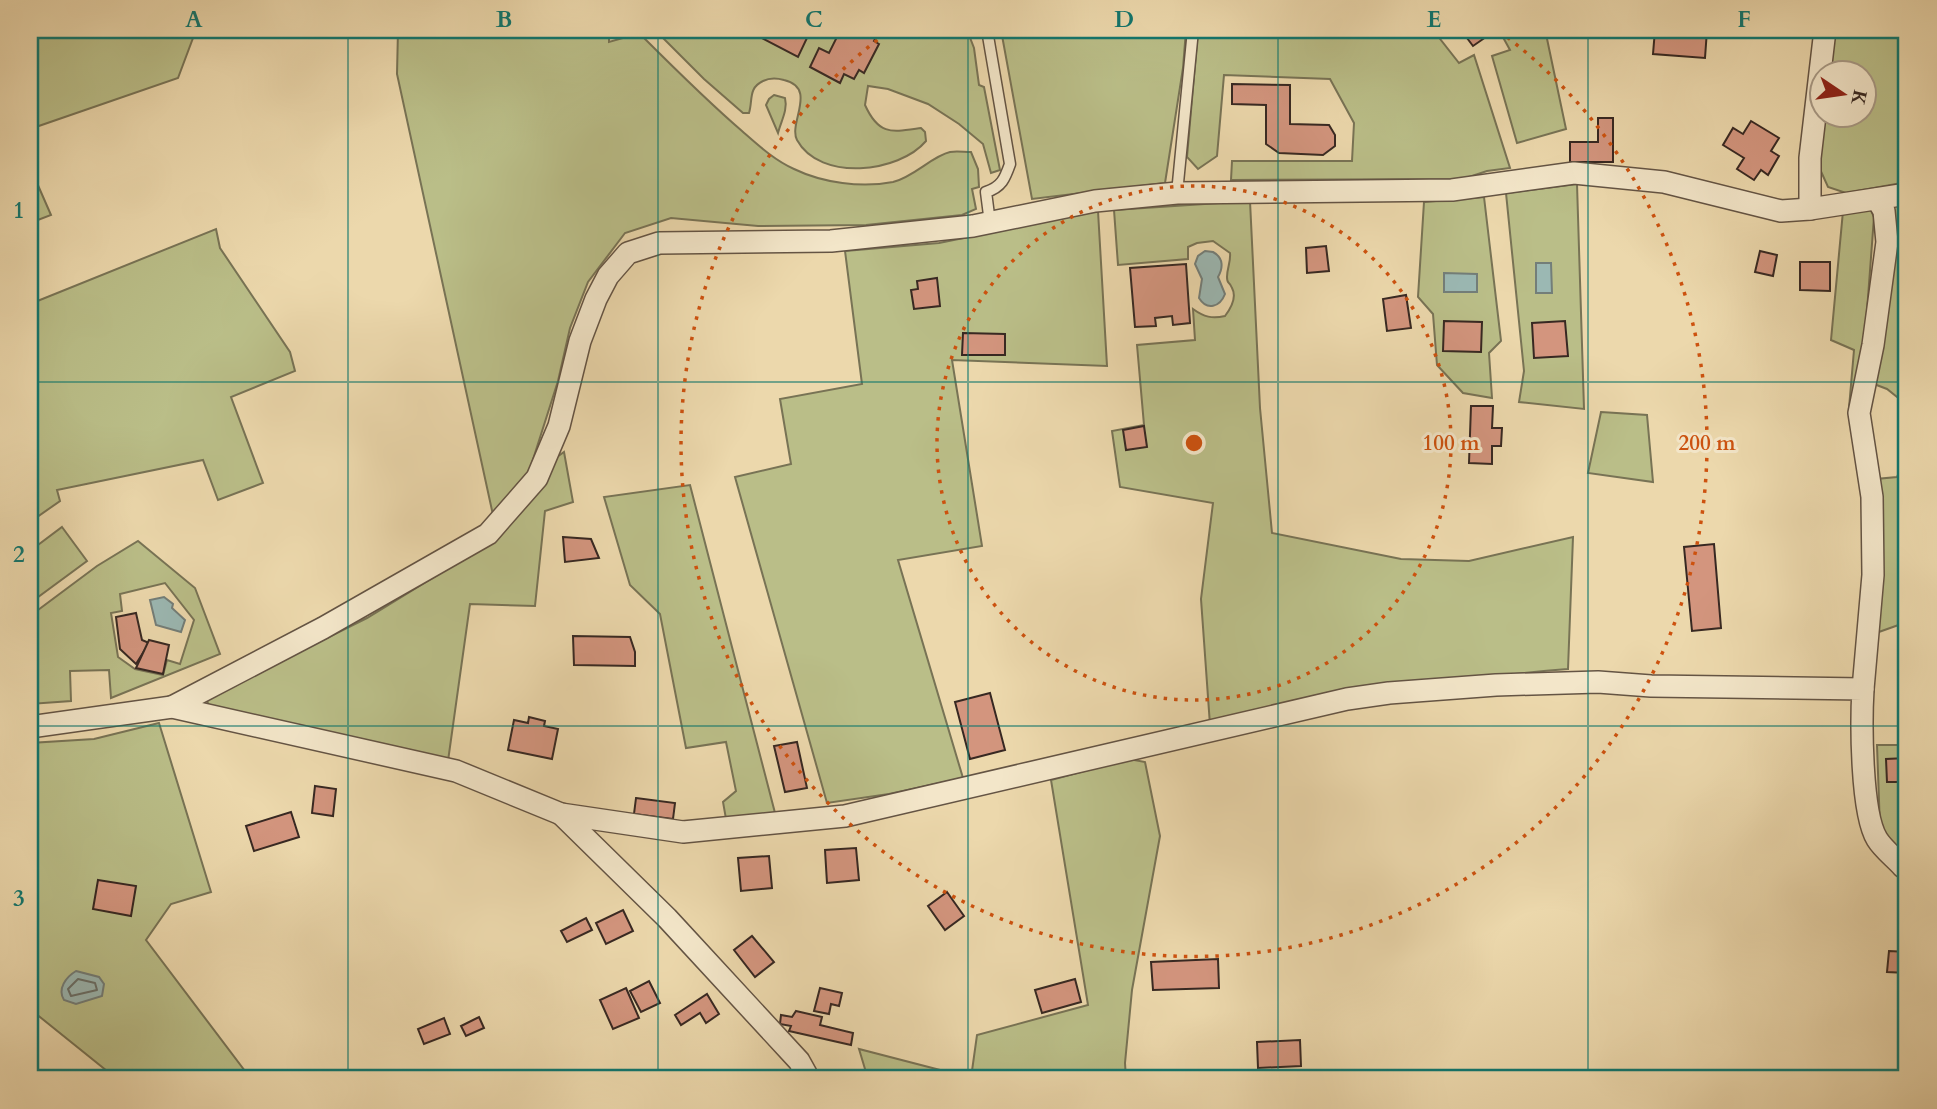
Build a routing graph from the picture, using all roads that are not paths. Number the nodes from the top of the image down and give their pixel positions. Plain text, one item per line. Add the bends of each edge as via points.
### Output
1 (987, 30) edge
2 (1193, 30) edge
3 (1825, 30) edge
4 (1177, 193) junction
5 (1907, 194) edge
6 (1877, 199) junction
7 (1811, 209) junction
8 (990, 223) junction
9 (1863, 689) junction
10 (172, 707) junction
11 (30, 727) edge
12 (561, 814) junction
13 (1907, 869) edge
14 (809, 1079) edge

1 - 8 lane via 1010,164 1004,181 986,192
2 - 4 lane
3 - 7 street via 1810,158
4 - 7 street via 1452,190 1574,173 1664,182 1781,211
4 - 8 street via 1095,201
5 - 6 street
6 - 7 street
6 - 9 street via 1887,242 1859,413 1872,497 1873,575
8 - 10 street via 831,241 659,243 628,253 596,299 580,341 559,426 537,478 488,534
9 - 12 street via 1598,682 1389,693 845,816 683,832
9 - 13 street via 1866,802 1876,838
10 - 11 street
10 - 12 street via 456,771
12 - 14 street via 667,918 799,1061

